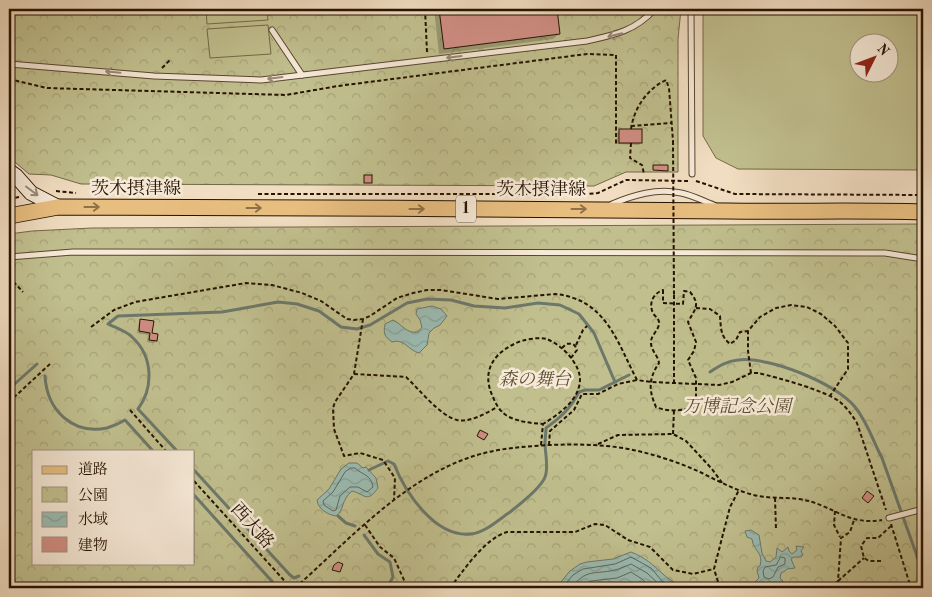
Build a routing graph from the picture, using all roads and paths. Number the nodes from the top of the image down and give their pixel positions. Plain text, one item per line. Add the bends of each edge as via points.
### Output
1 (425, 9) edge
2 (655, 9) edge
3 (691, 9) edge
4 (272, 30) dead end
5 (171, 59) dead end
6 (428, 60) junction
7 (9, 64) edge
8 (302, 75) junction
9 (154, 76) junction
10 (9, 79) edge
11 (671, 123) junction
12 (631, 143) dead end
13 (616, 144) dead end
14 (9, 171) edge
15 (644, 174) dead end
16 (692, 174) dead end
17 (51, 190) dead end
18 (84, 193) dead end
19 (251, 194) dead end
20 (923, 195) edge
21 (58, 207) junction
22 (923, 212) edge
23 (9, 216) edge
24 (9, 257) edge
25 (923, 259) edge
26 (9, 277) edge
27 (23, 292) dead end
28 (673, 304) junction
29 (696, 308) junction
30 (363, 319) junction
31 (587, 326) dead end
32 (91, 328) dead end
33 (748, 330) junction
34 (575, 345) junction
35 (562, 348) junction
36 (571, 358) junction
37 (51, 363) dead end
38 (354, 374) junction
39 (750, 374) junction
40 (637, 380) junction
41 (651, 382) junction
42 (674, 384) junction
43 (696, 384) junction
44 (830, 396) junction
45 (9, 402) edge
46 (497, 407) junction
47 (130, 410) dead end
48 (674, 410) junction
49 (543, 424) junction
50 (673, 434) junction
51 (548, 445) junction
52 (596, 445) junction
53 (541, 446) junction
54 (165, 450) edge
55 (195, 482) edge
56 (723, 484) junction
57 (739, 490) junction
58 (775, 498) junction
59 (394, 500) junction
60 (923, 509) edge
61 (835, 511) junction
62 (889, 518) junction
63 (854, 520) junction
64 (364, 526) junction
65 (891, 526) junction
66 (776, 530) dead end
67 (841, 538) junction
68 (864, 558) junction
69 (881, 561) dead end
70 (714, 569) junction
71 (838, 581) junction
72 (57, 588) edge
73 (94, 588) edge
74 (291, 588) edge
75 (296, 588) edge
76 (410, 588) edge
77 (450, 588) edge
78 (720, 588) edge
79 (831, 588) edge
80 (911, 588) edge

1 - 6 path
2 -> 6 lane via 645,20 623,33 587,42
3 - 16 lane
4 - 8 lane
5 - 9 path
6 - 8 lane
9 -> 7 lane
8 -> 9 lane via 261,80
10 - 13 path via 47,88 286,95 587,54 616,55
11 - 11 path via 669,88 666,80 636,108 631,128
11 - 28 path, bridge
12 - 15 path via 630,158 642,164
14 -> 21 main road via 31,193
17 - 18 path
19 - 20 path via 588,194 631,180 698,181 735,194
21 -> 22 main road, 茨木摂津線 / 1
21 - 23 main road, 茨木摂津線 / 1
24 - 25 lane via 73,252 885,253
26 - 27 path
28 - 29 path via 683,304 684,290 695,298
28 - 41 path via 663,303 663,290 651,301 659,322 651,339 659,363 651,375
28 - 42 path
29 - 33 path via 710,309 720,316 723,339 730,344 740,332
29 - 43 path via 688,322 696,342 688,360
30 - 32 path via 347,319 321,302 292,290 246,283 135,302 114,310
30 - 38 path
30 - 40 path via 397,298 426,290 498,299 563,295 582,302 608,324
31 - 34 path
33 - 39 path
33 - 44 path via 760,317 776,308 791,305 807,307 836,326 848,343 848,369
34 - 35 path via 566,344
34 - 36 path via 577,350
35 - 36 path
35 - 46 path via 546,339 529,338 499,352 491,364 487,386
36 - 49 path via 580,376 580,386 568,406
37 - 45 path
38 - 46 path via 406,377 444,414 458,421 479,417
38 - 59 path via 335,402 334,429 338,444 344,456 360,453 383,460 395,478
39 - 43 path via 725,384
39 - 44 path via 766,375
40 - 41 path
40 - 51 path via 618,384 598,394 582,394 574,410 550,431
41 - 42 path
41 - 48 path via 656,407
42 - 43 path
43 - 48 path via 694,407
44 - 62 path via 846,408 857,423
46 - 49 path via 523,422
47 - 54 path
48 - 50 path
49 - 53 path
50 - 52 path via 618,435
50 - 56 path via 686,442
51 - 52 path
51 - 53 path
52 - 56 path via 662,457
53 - 59 path via 514,447 475,456 438,470
55 - 74 path, 西大路
56 - 57 path
57 - 58 path
57 - 70 path via 730,507
58 - 61 path via 808,501
58 - 66 path
59 - 64 path
60 - 62 lane
61 - 63 path
61 - 67 path via 834,525
62 - 63 path via 868,522
62 - 65 path
63 - 67 path via 850,532
64 - 75 path
64 - 76 path via 380,547 394,558
65 - 68 path via 878,538 867,538 861,546
65 - 80 path
67 - 71 path
68 - 69 path
68 - 71 path
70 - 77 path via 693,574 673,570 650,547 628,540 605,524 595,524 575,532 500,534 470,562
70 - 78 path
71 - 79 path
72 - 73 path via 72,585

